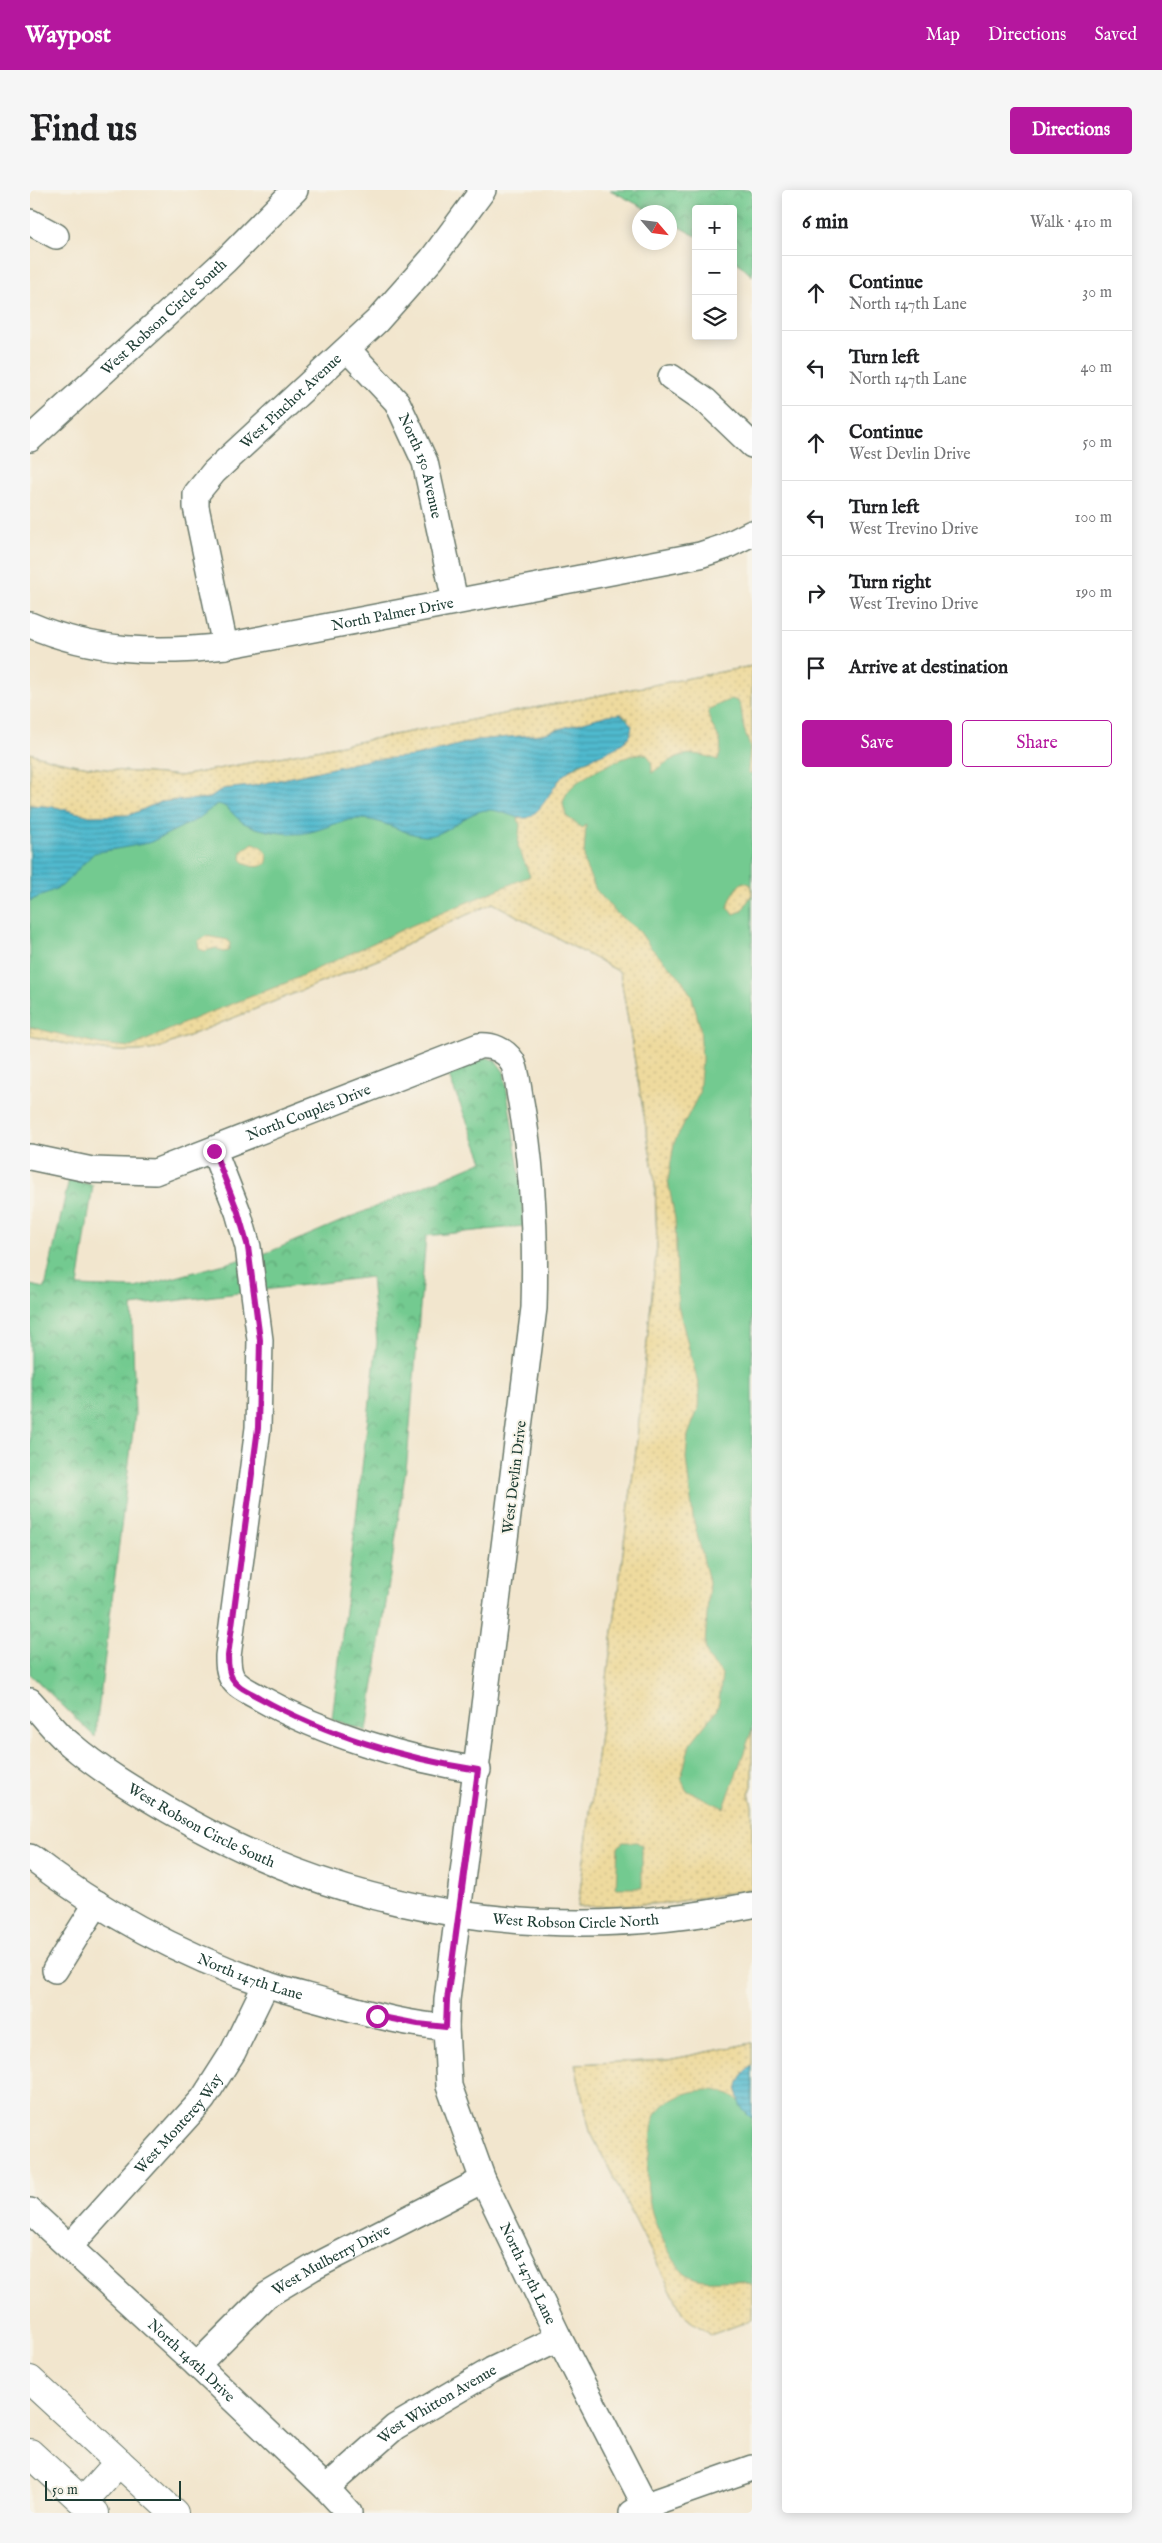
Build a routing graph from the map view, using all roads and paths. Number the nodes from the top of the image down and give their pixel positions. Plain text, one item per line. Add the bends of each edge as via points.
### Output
1 (294, 190) edge
2 (483, 190) edge
3 (30, 222) edge
4 (56, 236) dead end
5 (348, 350) junction
6 (671, 377) dead end
7 (30, 439) edge
8 (752, 445) edge
9 (752, 533) edge
10 (455, 601) junction
11 (30, 625) edge
12 (225, 646) junction
13 (496, 1048) joint
14 (214, 1151) junction
15 (30, 1157) edge
16 (30, 1701) edge
17 (478, 1770) junction
18 (30, 1857) edge
19 (399, 1903) joint
20 (97, 1904) junction
21 (752, 1905) edge
22 (459, 1914) junction
23 (55, 1970) dead end
24 (266, 1984) junction
25 (446, 2027) junction
26 (483, 2180) junction
27 (30, 2211) edge
28 (69, 2247) junction
29 (559, 2338) junction
30 (197, 2365) junction
31 (30, 2380) edge
32 (30, 2453) edge
33 (119, 2462) junction
34 (752, 2468) edge
35 (326, 2488) junction
36 (84, 2509) edge
37 (641, 2511) edge
38 (174, 2513) edge
39 (349, 2513) edge

1 - 7 street, West Robson Circle South via 224,261
2 - 5 street, West Pinchot Avenue via 411,284
3 - 4 street
5 - 10 street, North 150 Avenue via 396,402 425,462
5 - 12 street, West Pinchot Avenue via 214,472 196,494
6 - 8 street via 706,401
9 - 10 street, North Palmer Drive via 700,554
10 - 12 street, North Palmer Drive
11 - 12 street, North Palmer Drive via 64,638 116,649 168,651
13 - 14 street, North Couples Drive via 479,1046
13 - 17 street, West Devlin Drive via 507,1055 514,1066 533,1198 535,1269 531,1343
14 - 15 street, North Couples Drive via 155,1172 92,1170
14 - 17 street via 248,1247 260,1340 258,1428 228,1656 229,1671 236,1683 285,1712 342,1735 447,1765
16 - 19 street, West Robson Circle South via 69,1743 111,1776 203,1830 286,1869
17 - 22 street, West Devlin Drive
18 - 20 street, North 147th Lane
19 - 22 street, West Robson Circle North
20 - 23 street
20 - 24 street, North 147th Lane via 183,1951
21 - 22 street, West Robson Circle North via 660,1920 596,1924 518,1921
22 - 25 street, North 147th Lane
24 - 25 street, North 147th Lane via 377,2016
24 - 28 street, West Monterey Way via 233,2052 202,2099
25 - 26 street, North 147th Lane via 449,2086
26 - 29 street, North 147th Lane
26 - 30 street, West Mulberry Drive via 312,2268 267,2295
27 - 28 street, North 146th Drive
28 - 30 street, North 146th Drive
29 - 35 street, West Whitton Avenue via 492,2370 395,2427
29 - 37 street, North 147th Lane
30 - 35 street, North 146th Drive
31 - 33 main road
32 - 36 main road
33 - 36 main road
33 - 38 main road
34 - 37 street
35 - 39 street, North 146th Drive

